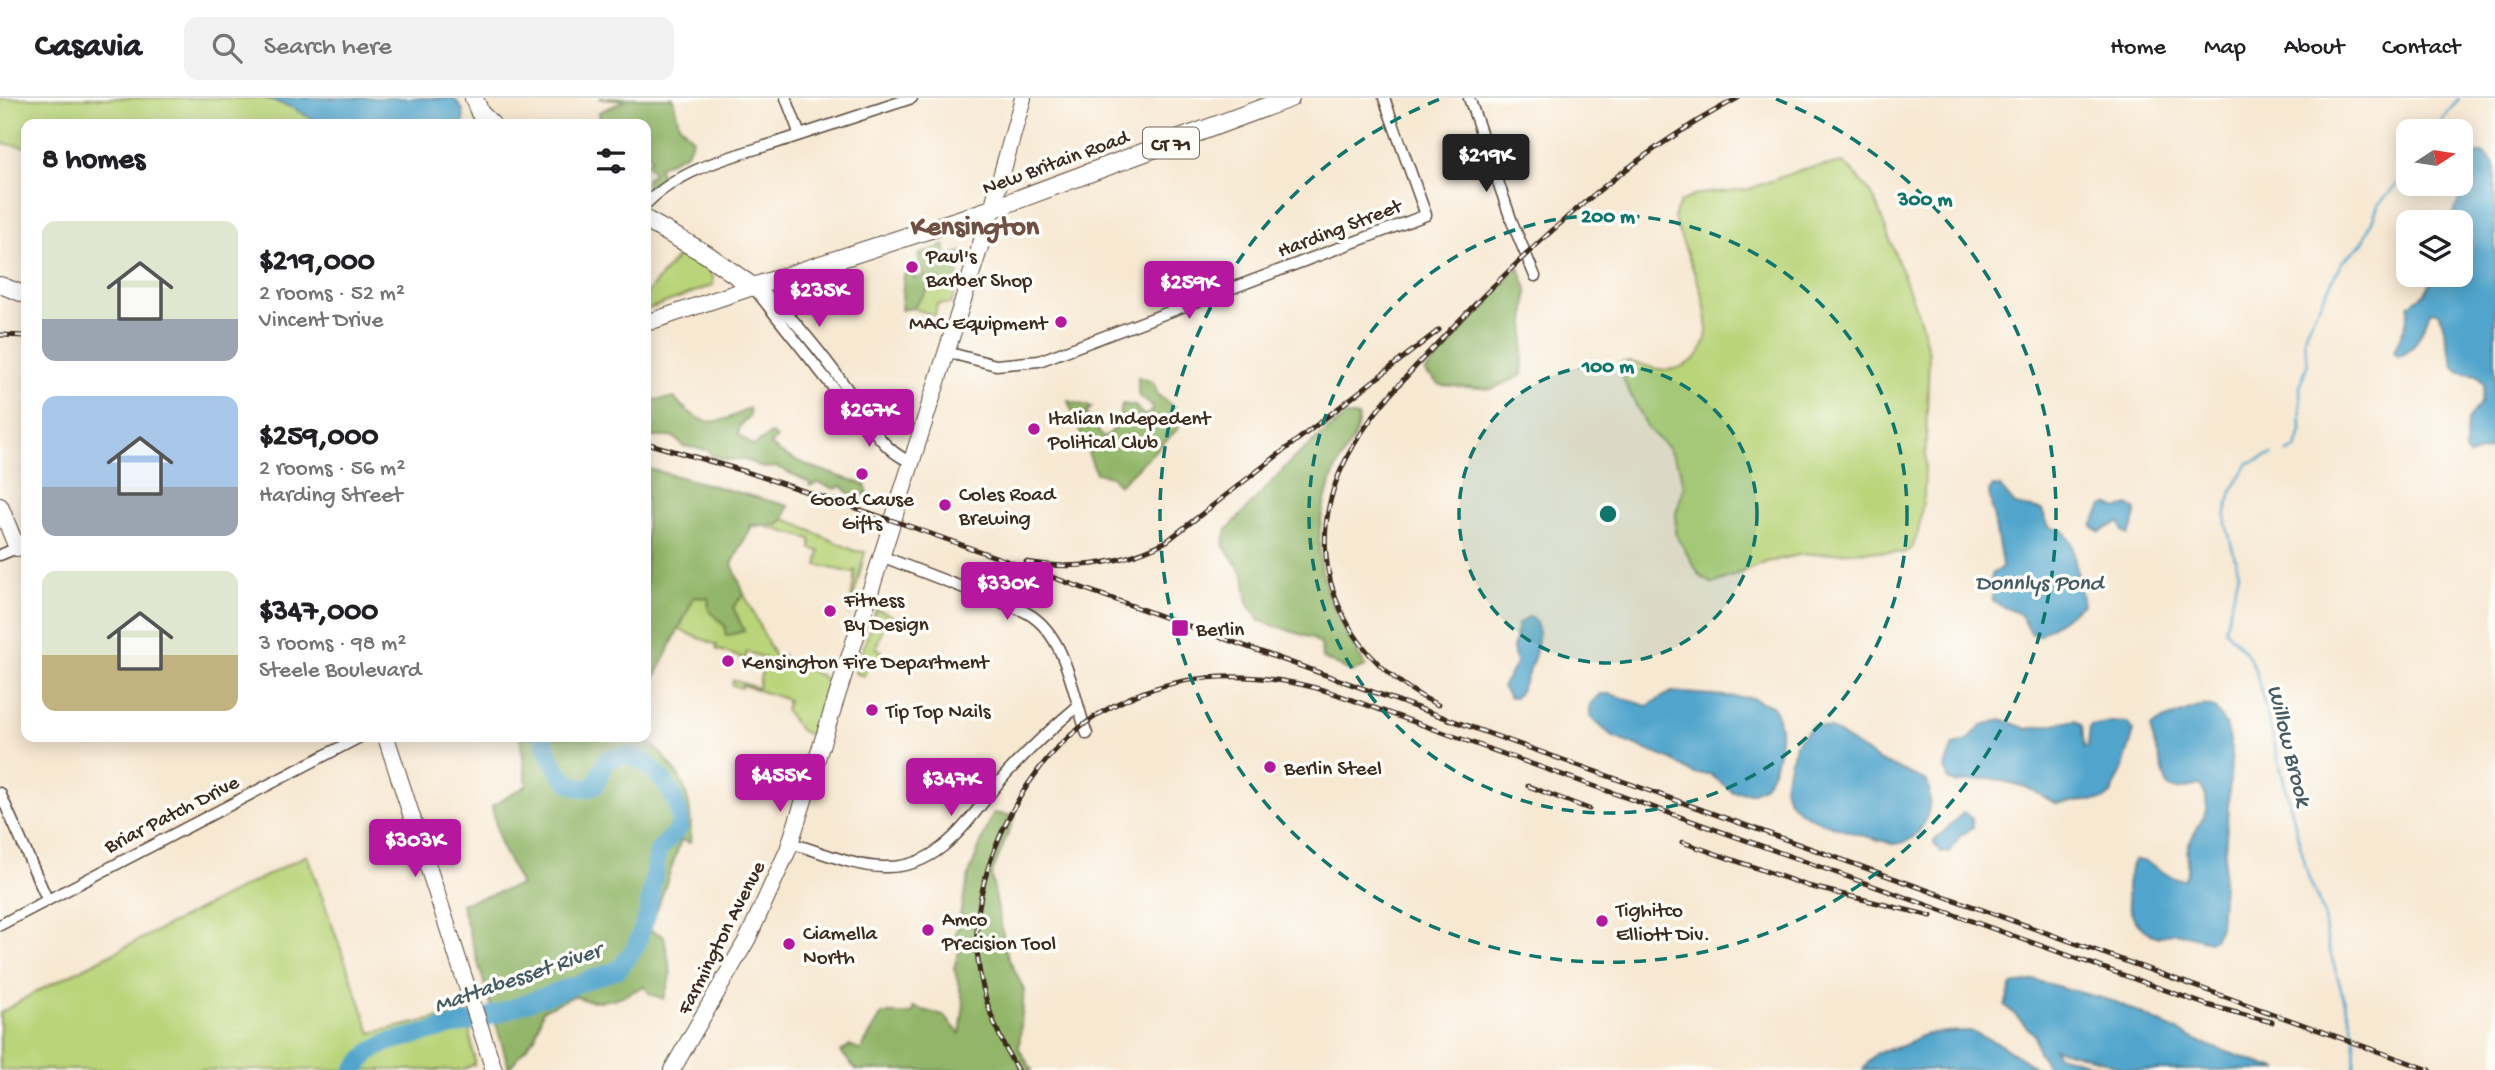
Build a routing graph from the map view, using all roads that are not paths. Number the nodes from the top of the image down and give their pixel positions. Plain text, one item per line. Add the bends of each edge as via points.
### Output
1 (786, 98) edge
2 (912, 98) edge
3 (1023, 98) edge
4 (1290, 98) edge
5 (1384, 98) edge
6 (1469, 98) edge
7 (800, 135) junction
8 (651, 199) edge
9 (992, 209) junction
10 (651, 222) edge
11 (1535, 276) dead end
12 (0, 285) edge
13 (753, 288) junction
14 (21, 293) edge
15 (651, 321) edge
16 (946, 352) junction
17 (911, 462) junction
18 (0, 506) edge
19 (21, 545) edge
20 (21, 547) edge
21 (0, 555) edge
22 (881, 556) junction
23 (1078, 706) junction
24 (1087, 734) dead end
25 (350, 742) edge
26 (388, 742) edge
27 (0, 793) edge
28 (790, 844) junction
29 (47, 899) junction
30 (0, 925) edge
31 (494, 1070) edge
32 (672, 1070) edge

1 - 7 street
2 - 7 street
3 - 9 main road, Farmington Avenue
4 - 9 main road, New Britain Road / CT 71
5 - 16 street, Harding Street via 1426,215 1039,361 996,365
6 - 11 street
7 - 8 street via 686,175
9 - 13 main road, New Britain Road / CT 71
9 - 16 main road, Farmington Avenue
10 - 13 main road
12 - 14 main road
13 - 15 main road
13 - 17 street via 790,325 836,383 841,397 853,403 895,455
16 - 17 main road, Farmington Avenue
17 - 22 main road, Farmington Avenue
18 - 19 main road
20 - 21 street
22 - 23 street via 1037,617 1054,639
22 - 28 main road, Farmington Avenue
23 - 24 street
23 - 28 street via 1010,769 957,836 928,857 906,865 876,867
25 - 29 street, Briar Patch Drive
26 - 31 main road
27 - 29 street
28 - 32 main road, Farmington Avenue via 752,930
29 - 30 street, Briar Patch Drive

